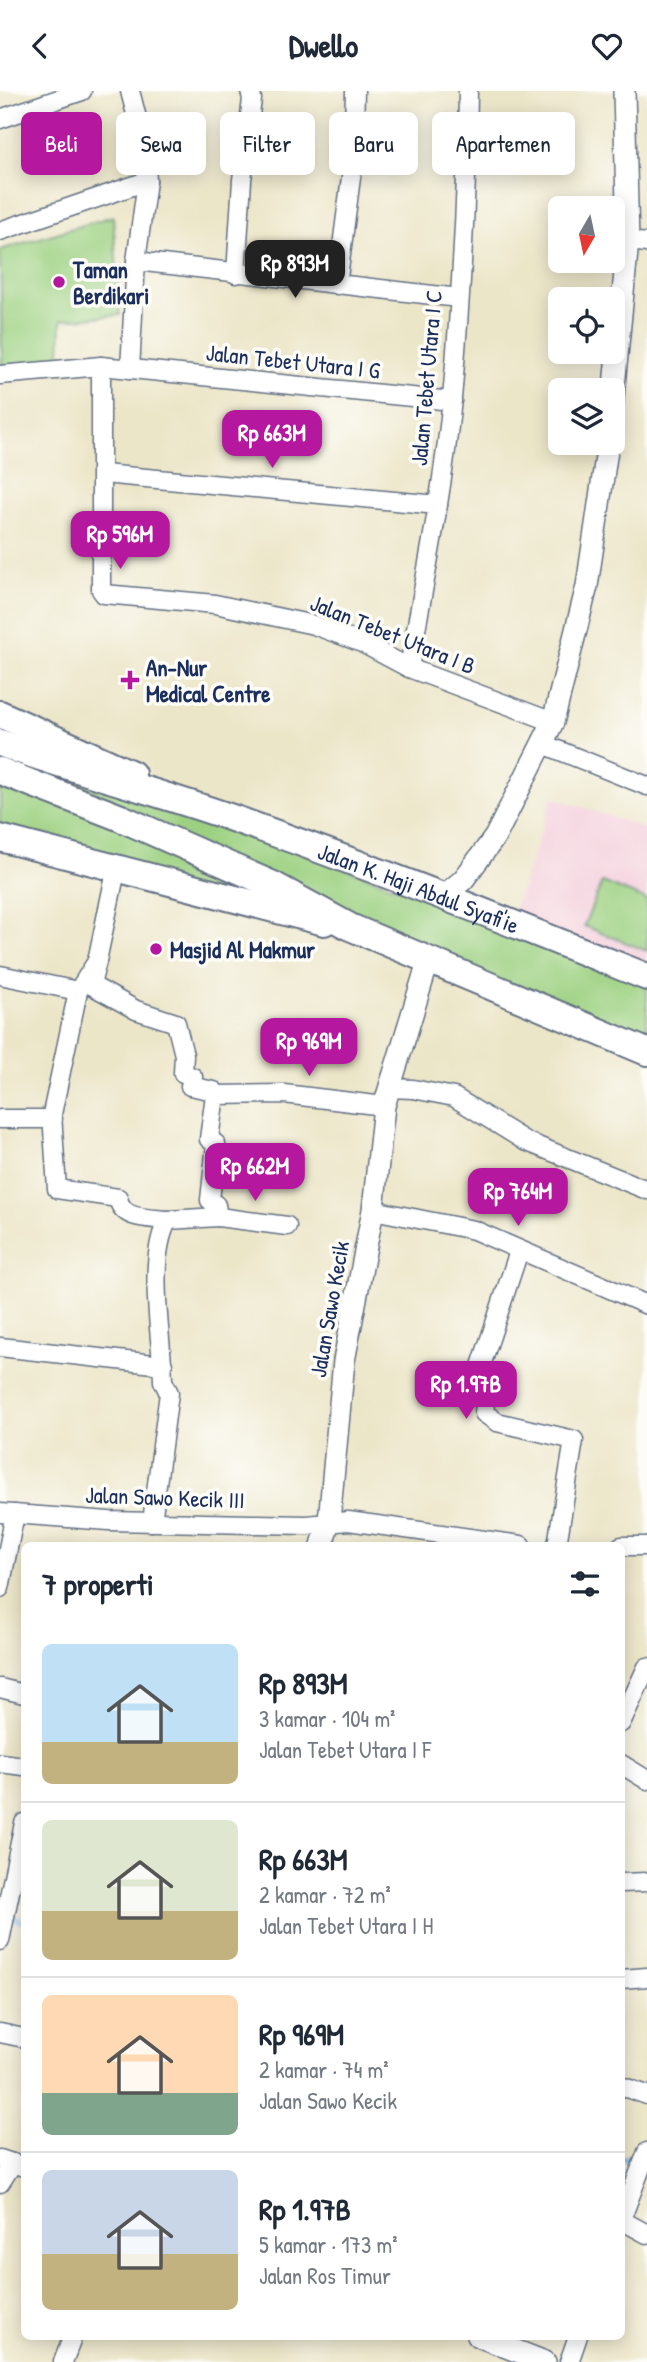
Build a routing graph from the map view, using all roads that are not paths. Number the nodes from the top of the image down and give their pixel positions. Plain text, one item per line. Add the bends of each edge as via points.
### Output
1 (82, 91) edge
2 (130, 91) edge
3 (250, 91) edge
4 (355, 91) edge
5 (468, 91) edge
6 (624, 91) edge
7 (0, 119) edge
8 (147, 181) junction
9 (0, 231) edge
10 (638, 242) edge
11 (136, 261) junction
12 (236, 274) junction
13 (337, 285) junction
14 (459, 298) junction
15 (101, 366) junction
16 (130, 369) junction
17 (0, 375) edge
18 (617, 378) edge
19 (452, 401) junction
20 (606, 455) edge
21 (103, 474) junction
22 (438, 505) junction
23 (409, 668) junction
24 (0, 715) edge
25 (553, 722) junction
26 (0, 743) edge
27 (543, 744) junction
28 (0, 771) edge
29 (647, 786) edge
30 (186, 803) junction
31 (0, 838) edge
32 (117, 866) junction
33 (443, 896) junction
34 (349, 927) junction
35 (97, 961) junction
36 (428, 961) junction
37 (0, 975) edge
38 (647, 977) edge
39 (78, 992) junction
40 (647, 1052) edge
41 (215, 1095) junction
42 (387, 1097) junction
43 (0, 1119) edge
44 (52, 1119) junction
45 (647, 1190) edge
46 (373, 1210) junction
47 (218, 1217) junction
48 (167, 1220) junction
49 (287, 1226) dead end
50 (519, 1251) junction
51 (647, 1305) edge
52 (0, 1347) edge
53 (163, 1365) junction
54 (7, 1514) edge
55 (329, 1521) junction
56 (152, 1522) junction
57 (323, 1542) edge
58 (479, 1542) edge
59 (557, 1542) edge
60 (625, 1546) edge
61 (647, 1546) edge
62 (0, 1588) edge
63 (647, 1667) edge
64 (0, 1688) edge
65 (21, 1693) edge
66 (625, 1714) edge
67 (0, 1763) edge
68 (21, 1766) edge
69 (625, 1766) edge
70 (647, 1780) edge
71 (21, 1838) edge
72 (647, 1882) edge
73 (625, 1883) edge
74 (0, 1941) edge
75 (647, 1977) edge
76 (625, 1979) edge
77 (0, 2033) edge
78 (21, 2037) edge
79 (625, 2087) edge
80 (647, 2095) edge
81 (644, 2162) edge
82 (12, 2163) edge
83 (0, 2183) edge
84 (625, 2210) edge
85 (625, 2222) edge
86 (647, 2234) edge
87 (72, 2340) edge
88 (487, 2340) edge
89 (577, 2340) edge
90 (537, 2361) edge
91 (63, 2362) edge
92 (569, 2362) edge

1 - 7 street
2 - 8 street via 145,149
3 - 12 street
4 - 13 street via 353,162
5 - 14 street, Jalan Tebet Utara I C
6 - 10 street
8 - 9 street
8 - 11 street
10 - 18 street
11 - 12 street
11 - 16 street
12 - 13 street
13 - 14 street
14 - 19 street, Jalan Tebet Utara I C
15 - 16 street, Jalan Tebet Utara I G
15 - 17 street, Jalan Tebet Utara I G
15 - 21 street, Jalan Tebet Utara I B
16 - 19 street, Jalan Tebet Utara I G
19 - 22 street, Jalan Tebet Utara I C
20 - 25 street via 587,586
21 - 22 street
21 - 23 street, Jalan Tebet Utara I B via 104,594 215,604 314,625
22 - 23 street, Jalan Tebet Utara I C
23 - 25 street, Jalan Tebet Utara I B
24 - 30 main road, Jalan K. Haji Abdul Syafi'ie via 109,762
25 - 27 street
26 - 30 main road, Jalan K. Haji Abdul Syafi'ie
27 - 29 street
27 - 33 street via 478,863
28 - 34 main road via 273,885
30 - 33 main road, Jalan K. Haji Abdul Syafi'ie
31 - 32 main road
32 - 34 main road
32 - 35 street
33 - 38 main road, Jalan K. Haji Abdul Syafi'ie
34 - 36 main road
35 - 39 street
35 - 41 street via 91,985 136,1010 176,1023 183,1073 192,1077 190,1086
36 - 40 main road
36 - 42 street, Jalan Sawo Kecik
37 - 39 street
39 - 44 street
41 - 42 street
41 - 47 street via 209,1139 216,1144 210,1200
42 - 45 street via 414,1089 454,1097 525,1141
42 - 46 street, Jalan Sawo Kecik
43 - 44 street
44 - 48 street via 57,1189 118,1198 128,1215
46 - 50 street via 474,1230
46 - 55 street, Jalan Sawo Kecik via 344,1361
47 - 48 street
47 - 49 street
48 - 53 street via 156,1278
50 - 51 street
50 - 59 street via 480,1369 486,1383 484,1413 497,1422 574,1440
52 - 53 street
53 - 56 street via 169,1393
54 - 56 street, Jalan Sawo Kecik III
54 - 62 street
55 - 56 street, Jalan Sawo Kecik III via 307,1525
55 - 57 street, Jalan Sawo Kecik
55 - 58 street, Jalan Sawo Kecik III
60 - 61 street
63 - 66 street
64 - 65 street
67 - 68 street
69 - 70 street
71 - 74 street
72 - 73 street
75 - 76 street
77 - 78 street
79 - 80 street
81 - 84 street
82 - 83 street
85 - 86 street
87 - 91 street
88 - 90 street
89 - 92 street

